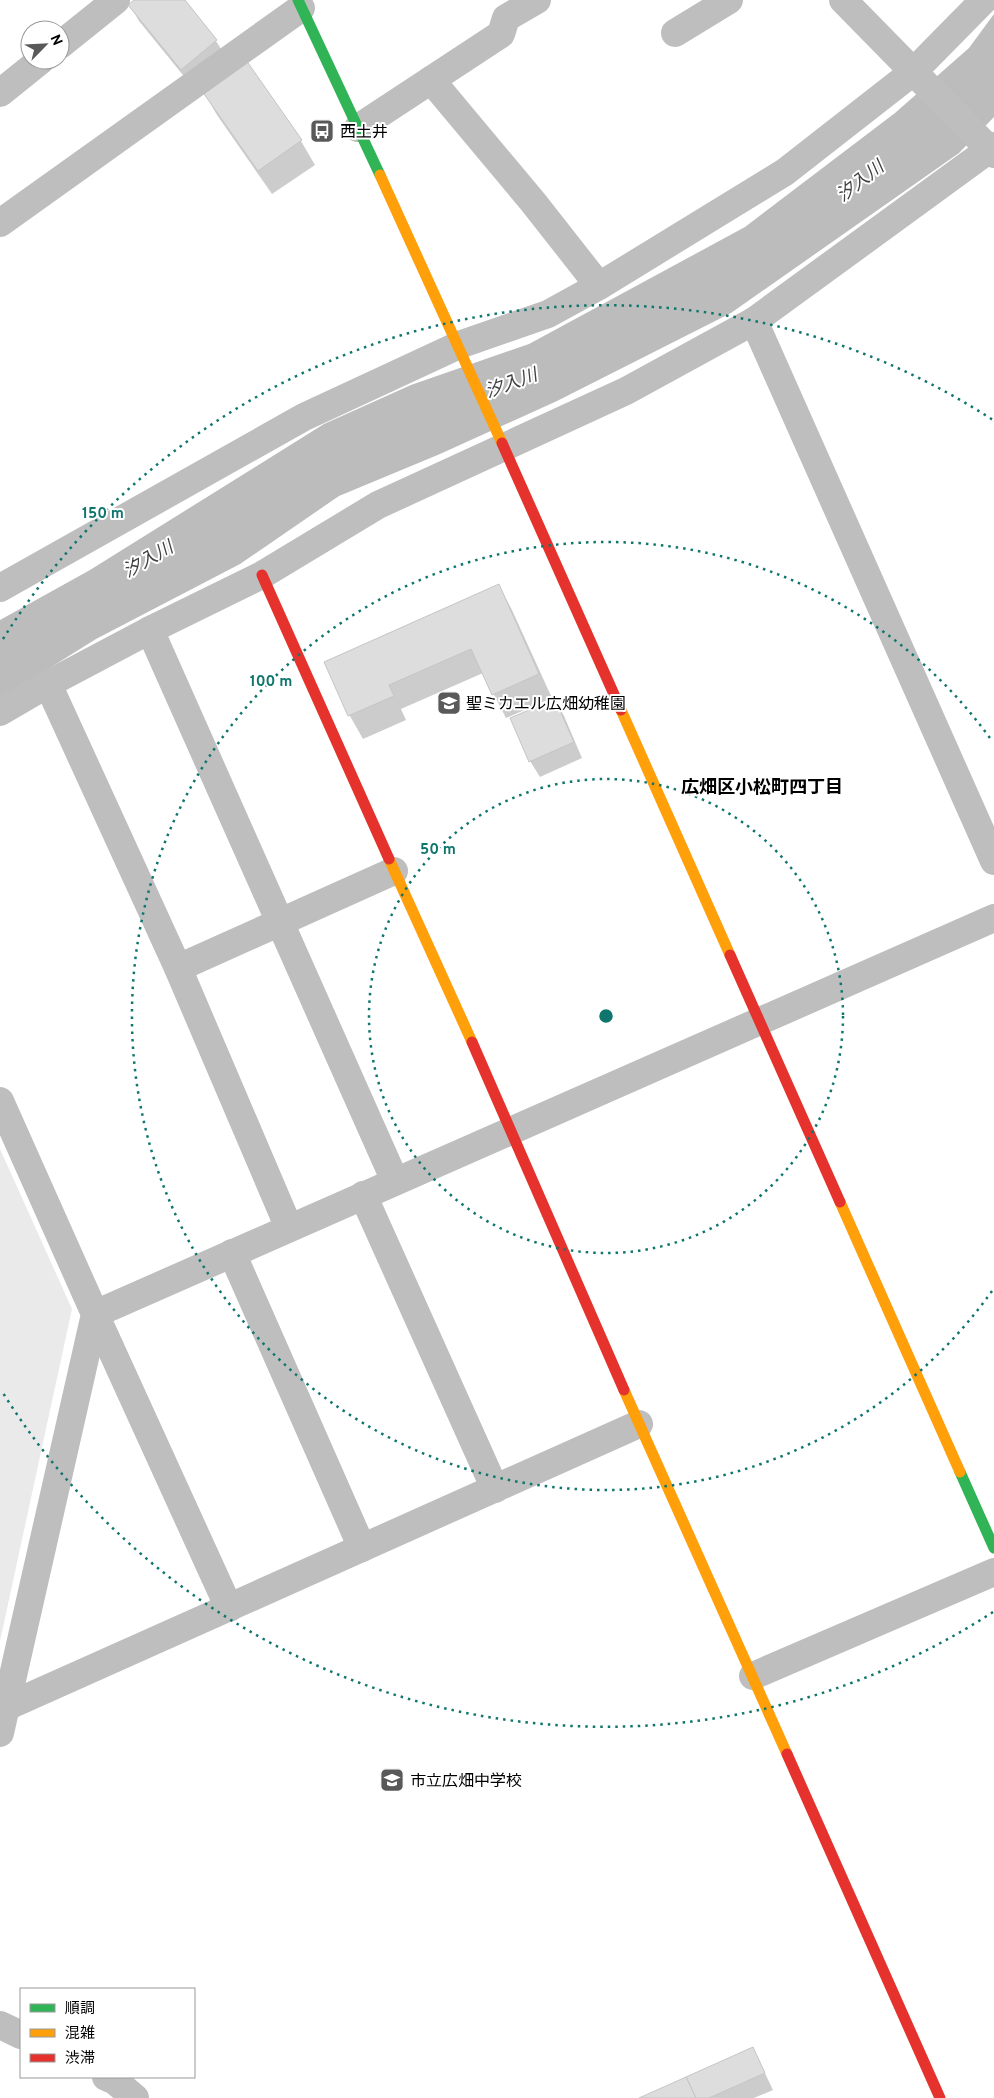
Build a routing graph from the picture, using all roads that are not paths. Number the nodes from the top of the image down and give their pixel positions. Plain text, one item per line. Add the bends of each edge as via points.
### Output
1 (116, 0) edge
2 (537, 0) edge
3 (729, 0) edge
4 (843, 0) edge
5 (984, 0) edge
6 (299, 4) edge
7 (675, 33) dead end
8 (70, 37) edge
9 (29, 70) edge
10 (913, 72) junction
11 (431, 80) junction
12 (0, 93) edge
13 (358, 128) junction
14 (993, 150) edge
15 (0, 223) edge
16 (599, 286) junction
17 (754, 321) junction
18 (459, 345) junction
19 (504, 446) junction
20 (262, 575) junction
21 (0, 588) edge
22 (150, 630) junction
23 (48, 684) junction
24 (0, 712) edge
25 (994, 861) edge
26 (394, 871) junction
27 (994, 918) edge
28 (279, 923) junction
29 (178, 968) junction
30 (759, 1021) junction
31 (0, 1100) edge
32 (511, 1130) junction
33 (395, 1181) junction
34 (363, 1196) junction
35 (289, 1228) junction
36 (232, 1253) junction
37 (95, 1314) junction
38 (639, 1424) junction
39 (495, 1488) junction
40 (362, 1548) junction
41 (994, 1548) edge
42 (994, 1572) edge
43 (229, 1608) junction
44 (753, 1676) junction
45 (6, 1706) junction
46 (0, 1733) edge
47 (0, 2025) edge
48 (20, 2035) edge
49 (108, 2078) edge
50 (135, 2098) edge
51 (940, 2098) edge

1 - 8 street
2 - 11 street via 506,18 500,34
3 - 7 street
4 - 10 street
5 - 10 street
6 - 13 street
6 - 15 street
9 - 12 street
10 - 14 street
10 - 16 street via 785,172
11 - 13 street
11 - 16 street
13 - 18 street
14 - 17 street
16 - 18 street via 548,314
17 - 19 street via 626,391
17 - 25 street
18 - 19 street
18 - 21 street via 304,417
19 - 20 street via 378,505
19 - 30 street
20 - 22 street
20 - 26 street
22 - 23 street
22 - 28 street
23 - 24 street
23 - 29 street
26 - 28 street
26 - 32 street
27 - 30 street
28 - 29 street
28 - 33 street
29 - 35 street
30 - 32 street
30 - 41 street
31 - 37 street
32 - 33 street
32 - 38 street
33 - 34 street
34 - 35 street
34 - 39 street
35 - 36 street
36 - 37 street
36 - 40 street
37 - 43 street
37 - 45 street
38 - 39 street
38 - 44 street
39 - 40 street
40 - 43 street
42 - 44 street
43 - 45 street
44 - 51 street
45 - 46 street
47 - 48 street
49 - 50 street

